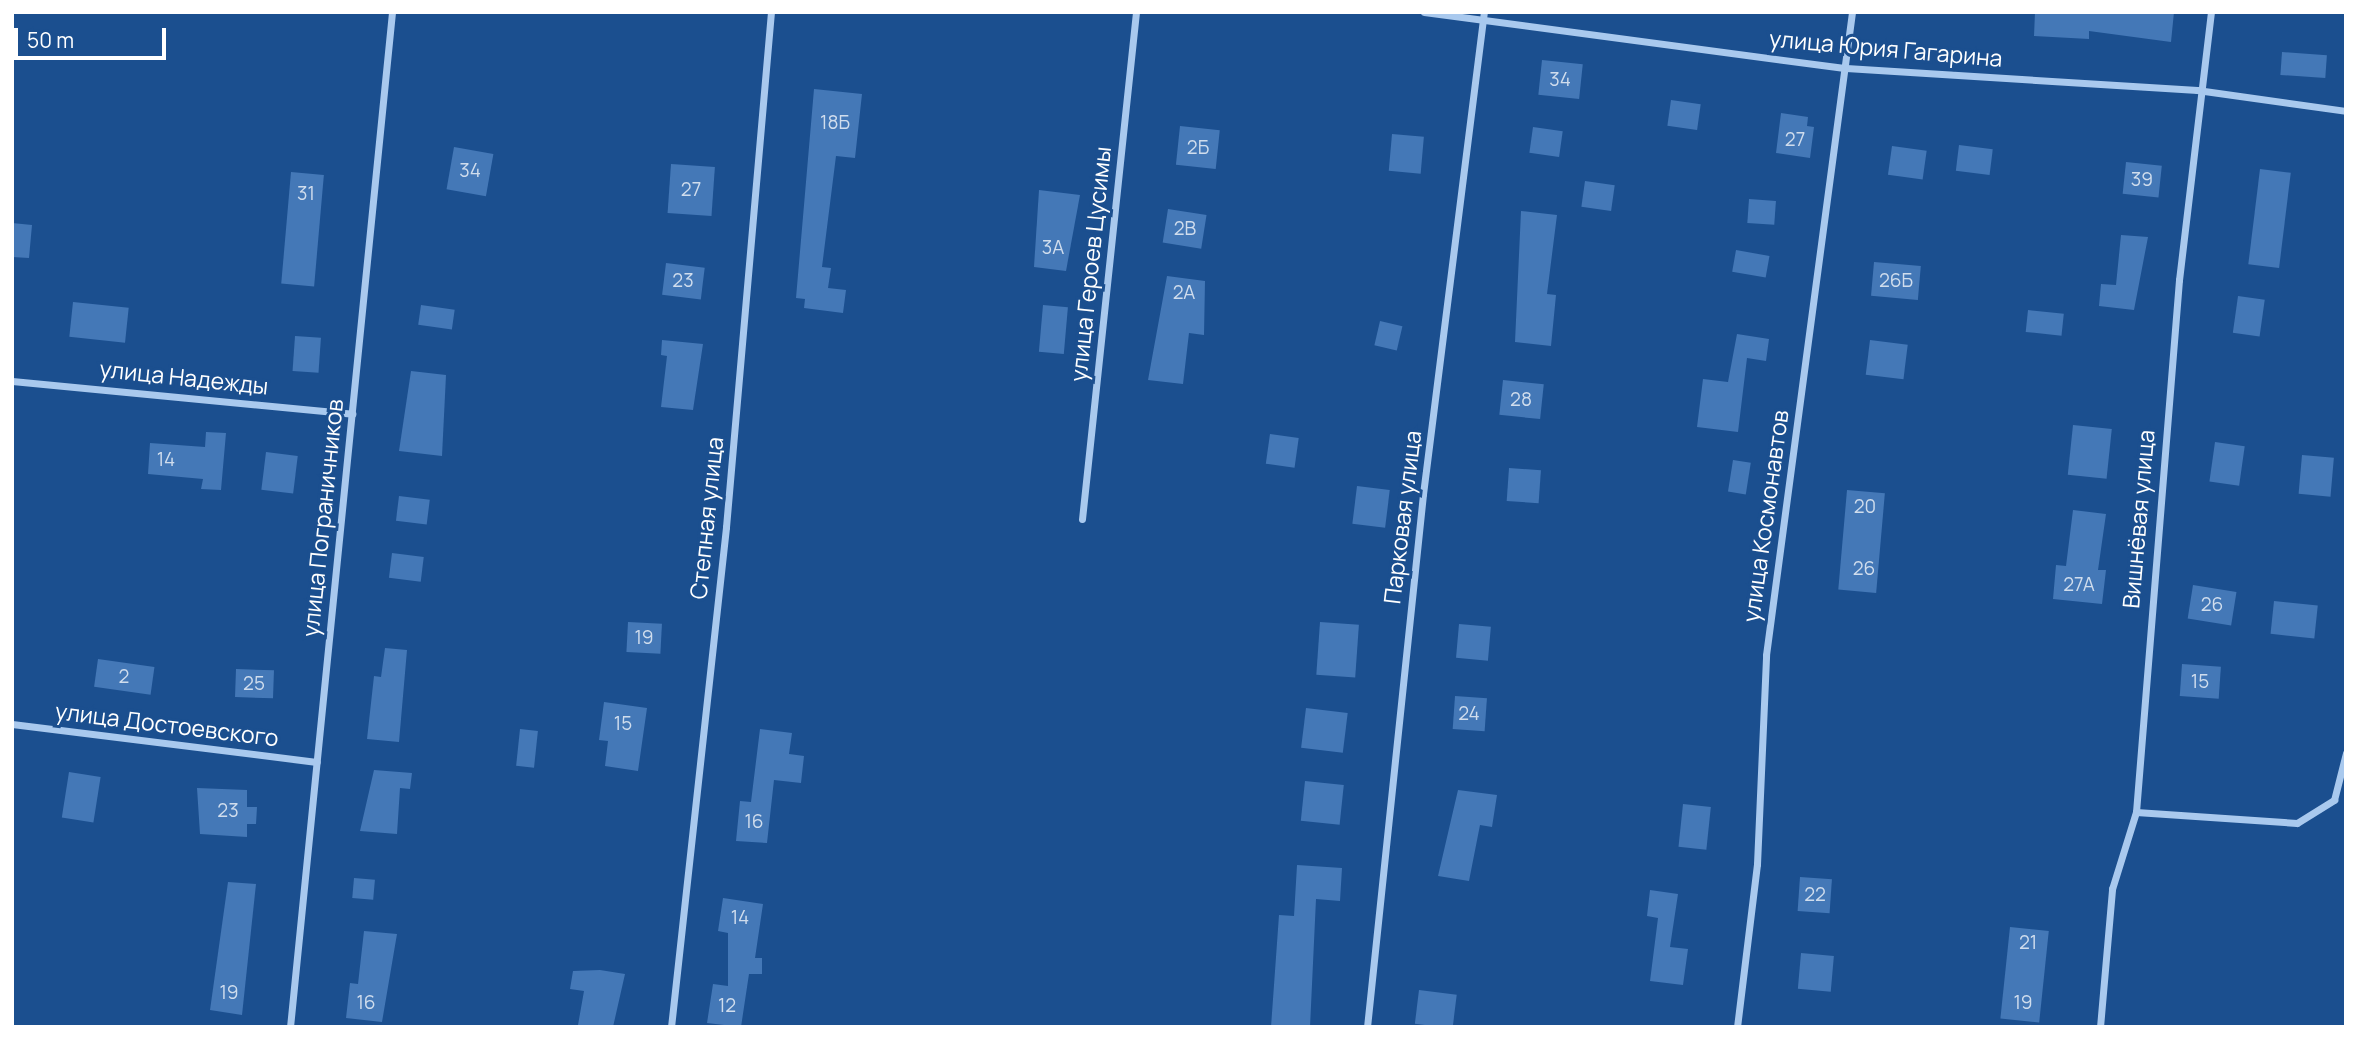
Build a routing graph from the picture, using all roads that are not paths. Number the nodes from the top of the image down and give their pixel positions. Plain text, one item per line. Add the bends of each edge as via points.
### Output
1 (392, 12) edge
2 (771, 12) edge
3 (1136, 12) edge
4 (1424, 12) edge
5 (1484, 12) edge
6 (1852, 12) edge
7 (2211, 12) edge
8 (1483, 24) junction
9 (1846, 68) junction
10 (2197, 90) junction
11 (2346, 111) edge
12 (12, 381) edge
13 (352, 414) junction
14 (1082, 519) dead end
15 (12, 724) edge
16 (2346, 752) edge
17 (317, 762) junction
18 (2136, 812) junction
19 (290, 1027) edge
20 (671, 1027) edge
21 (1367, 1027) edge
22 (1737, 1027) edge
23 (2100, 1027) edge

1 - 13 street, улица Пограничников
2 - 20 street, Степная улица via 728,513
3 - 14 street, улица Героев Цусимы
4 - 8 street, улица Юрия Гагарина
5 - 8 street, Парковая улица
6 - 9 street, улица Космонавтов
7 - 10 street, Вишнёвая улица
8 - 9 street, улица Юрия Гагарина
8 - 21 street, Парковая улица via 1423,494
9 - 10 street, улица Юрия Гагарина
9 - 22 street, улица Космонавтов via 1766,655 1757,864
10 - 11 street, улица Юрия Гагарина
10 - 18 street, Вишнёвая улица
12 - 13 street, улица Надежды
13 - 17 street, улица Пограничников
15 - 17 street, улица Достоевского
16 - 18 street via 2334,800 2297,823
17 - 19 street, улица Пограничников
18 - 23 street, Вишнёвая улица via 2112,889

